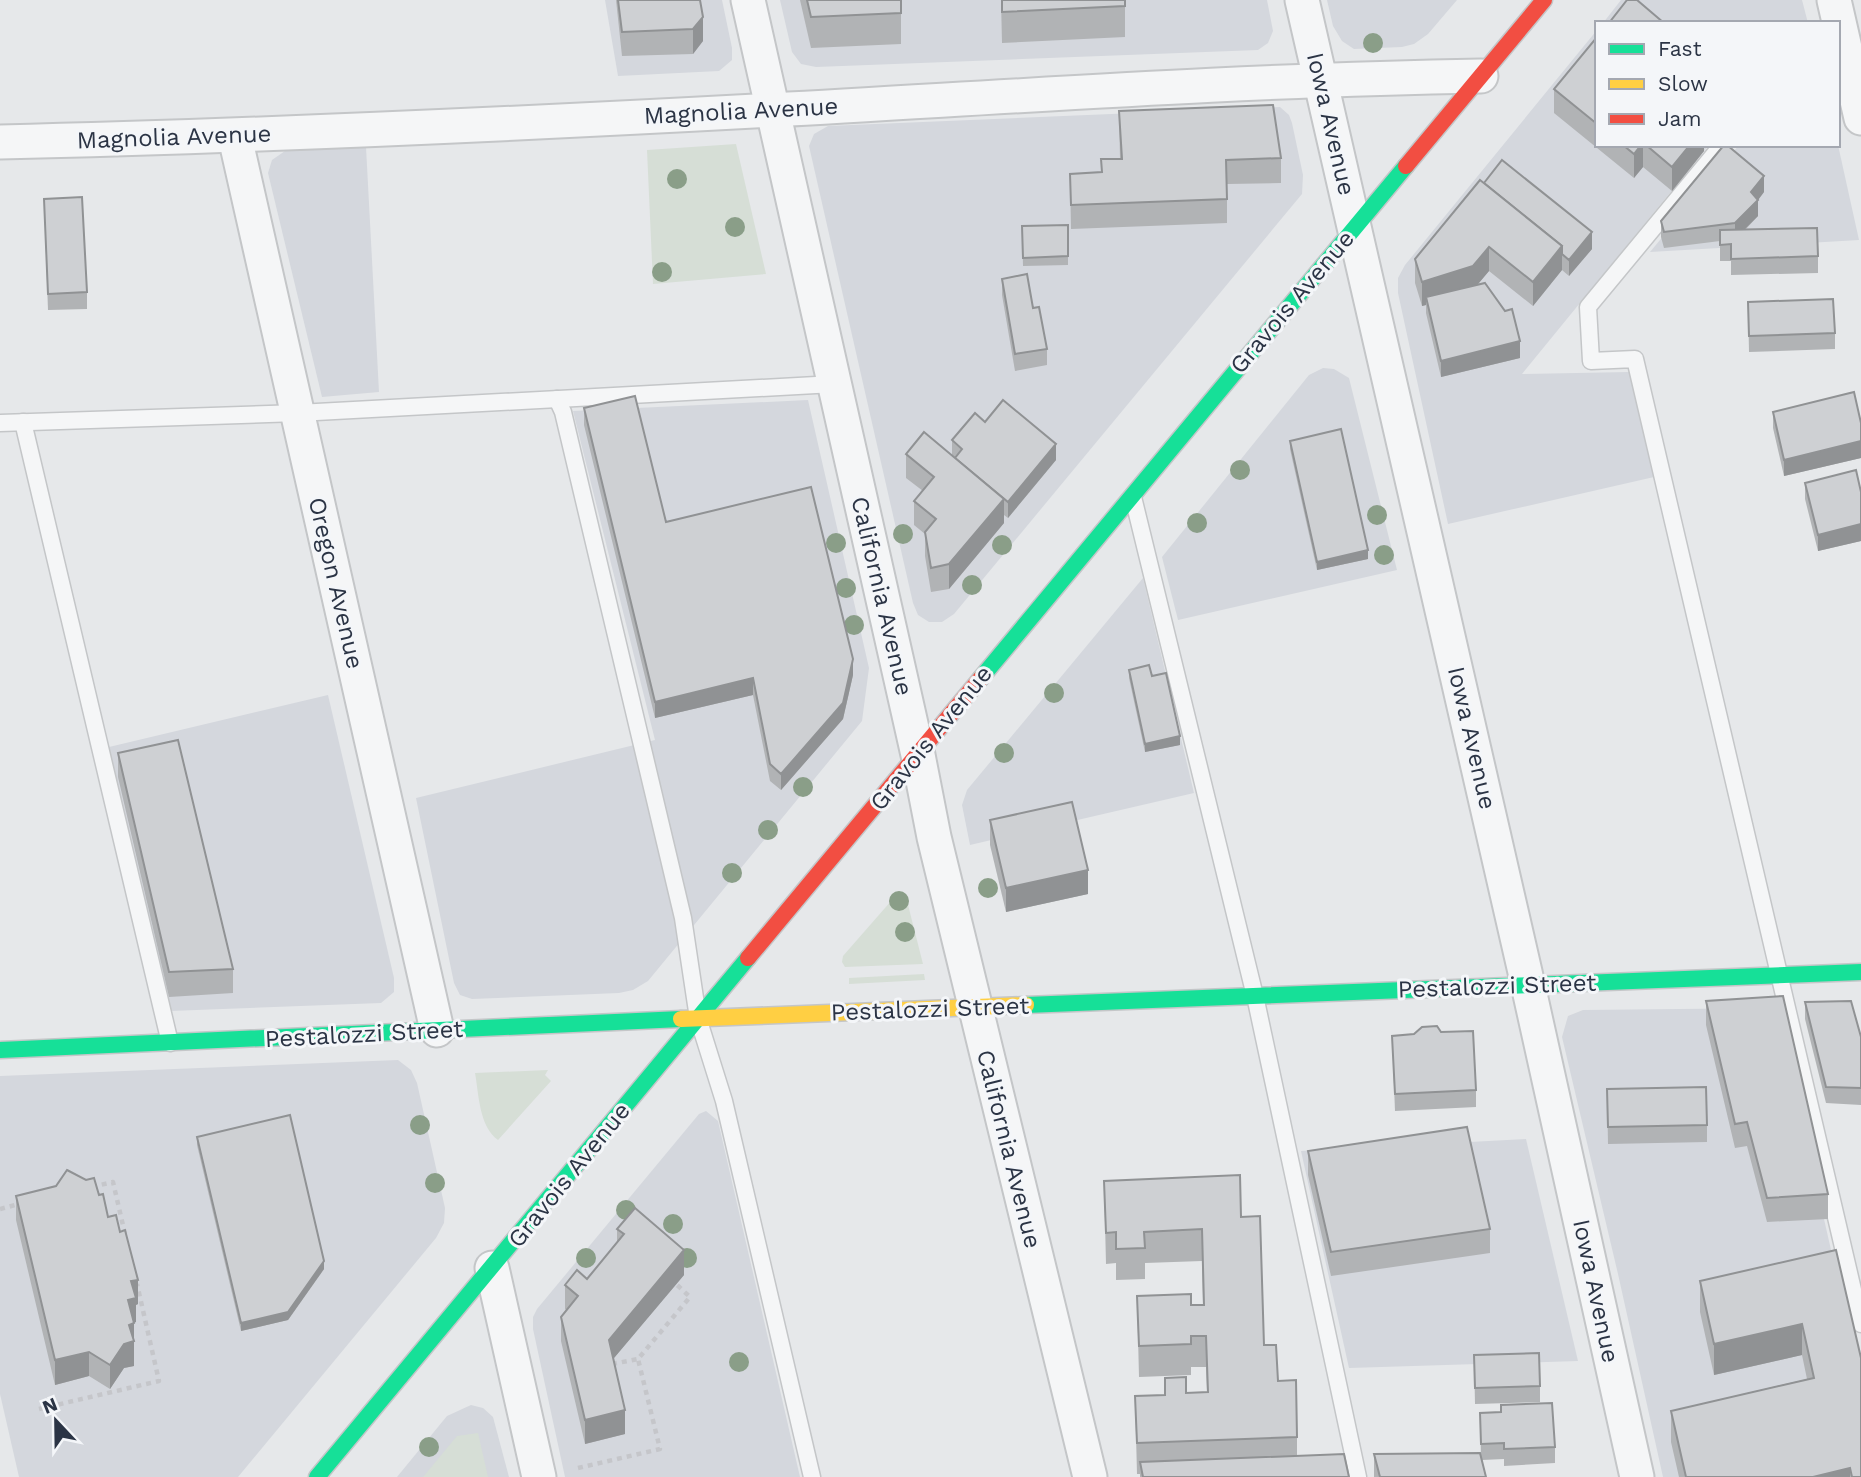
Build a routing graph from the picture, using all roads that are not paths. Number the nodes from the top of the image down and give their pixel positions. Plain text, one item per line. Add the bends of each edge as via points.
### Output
1 (748, 0) edge
2 (1302, 0) edge
3 (1544, 0) edge
4 (1840, 42) edge
5 (1481, 76) junction
6 (1321, 80) junction
7 (773, 110) junction
8 (1861, 118) edge
9 (235, 137) junction
10 (0, 142) edge
11 (1720, 147) edge
12 (1355, 227) junction
13 (834, 384) junction
14 (557, 399) junction
15 (298, 413) junction
16 (23, 422) junction
17 (0, 423) edge
18 (1133, 494) junction
19 (918, 755) junction
20 (1861, 972) edge
21 (1779, 975) junction
22 (1528, 985) junction
23 (1255, 996) junction
24 (975, 1007) junction
25 (698, 1018) junction
26 (437, 1030) junction
27 (170, 1043) junction
28 (0, 1051) edge
29 (492, 1268) junction
30 (1861, 1324) edge
31 (317, 1477) edge
32 (539, 1477) edge
33 (812, 1477) edge
34 (1090, 1477) edge
35 (1358, 1477) edge
36 (1637, 1477) edge

1 - 7 street, California Avenue
2 - 6 street, Iowa Avenue
3 - 5 main road, Gravois Avenue
4 - 8 street
5 - 6 street, Magnolia Avenue
5 - 12 main road, Gravois Avenue
6 - 7 street, Magnolia Avenue
6 - 12 street, Iowa Avenue
7 - 9 street, Magnolia Avenue
7 - 13 street, California Avenue
9 - 10 street, Magnolia Avenue
9 - 15 street, Oregon Avenue
11 - 21 lane via 1588,307 1591,361 1635,359
12 - 18 main road, Gravois Avenue
12 - 22 street, Iowa Avenue
13 - 14 lane
13 - 19 street, California Avenue
14 - 15 lane
14 - 25 lane via 683,918
15 - 16 lane
15 - 26 street, Oregon Avenue
16 - 17 lane
16 - 27 lane
18 - 19 main road, Gravois Avenue
18 - 23 lane
19 - 24 street, California Avenue
19 - 25 main road, Gravois Avenue
20 - 21 main road, Pestalozzi Street
21 - 22 main road, Pestalozzi Street
21 - 30 lane
22 - 23 main road, Pestalozzi Street
22 - 36 street, Iowa Avenue
23 - 24 main road, Pestalozzi Street
23 - 35 lane
24 - 25 main road, Pestalozzi Street
24 - 34 street, California Avenue
25 - 26 main road, Pestalozzi Street
25 - 29 main road, Gravois Avenue
25 - 33 lane via 724,1101
26 - 27 main road, Pestalozzi Street
27 - 28 main road, Pestalozzi Street
29 - 31 main road, Gravois Avenue
29 - 32 street

